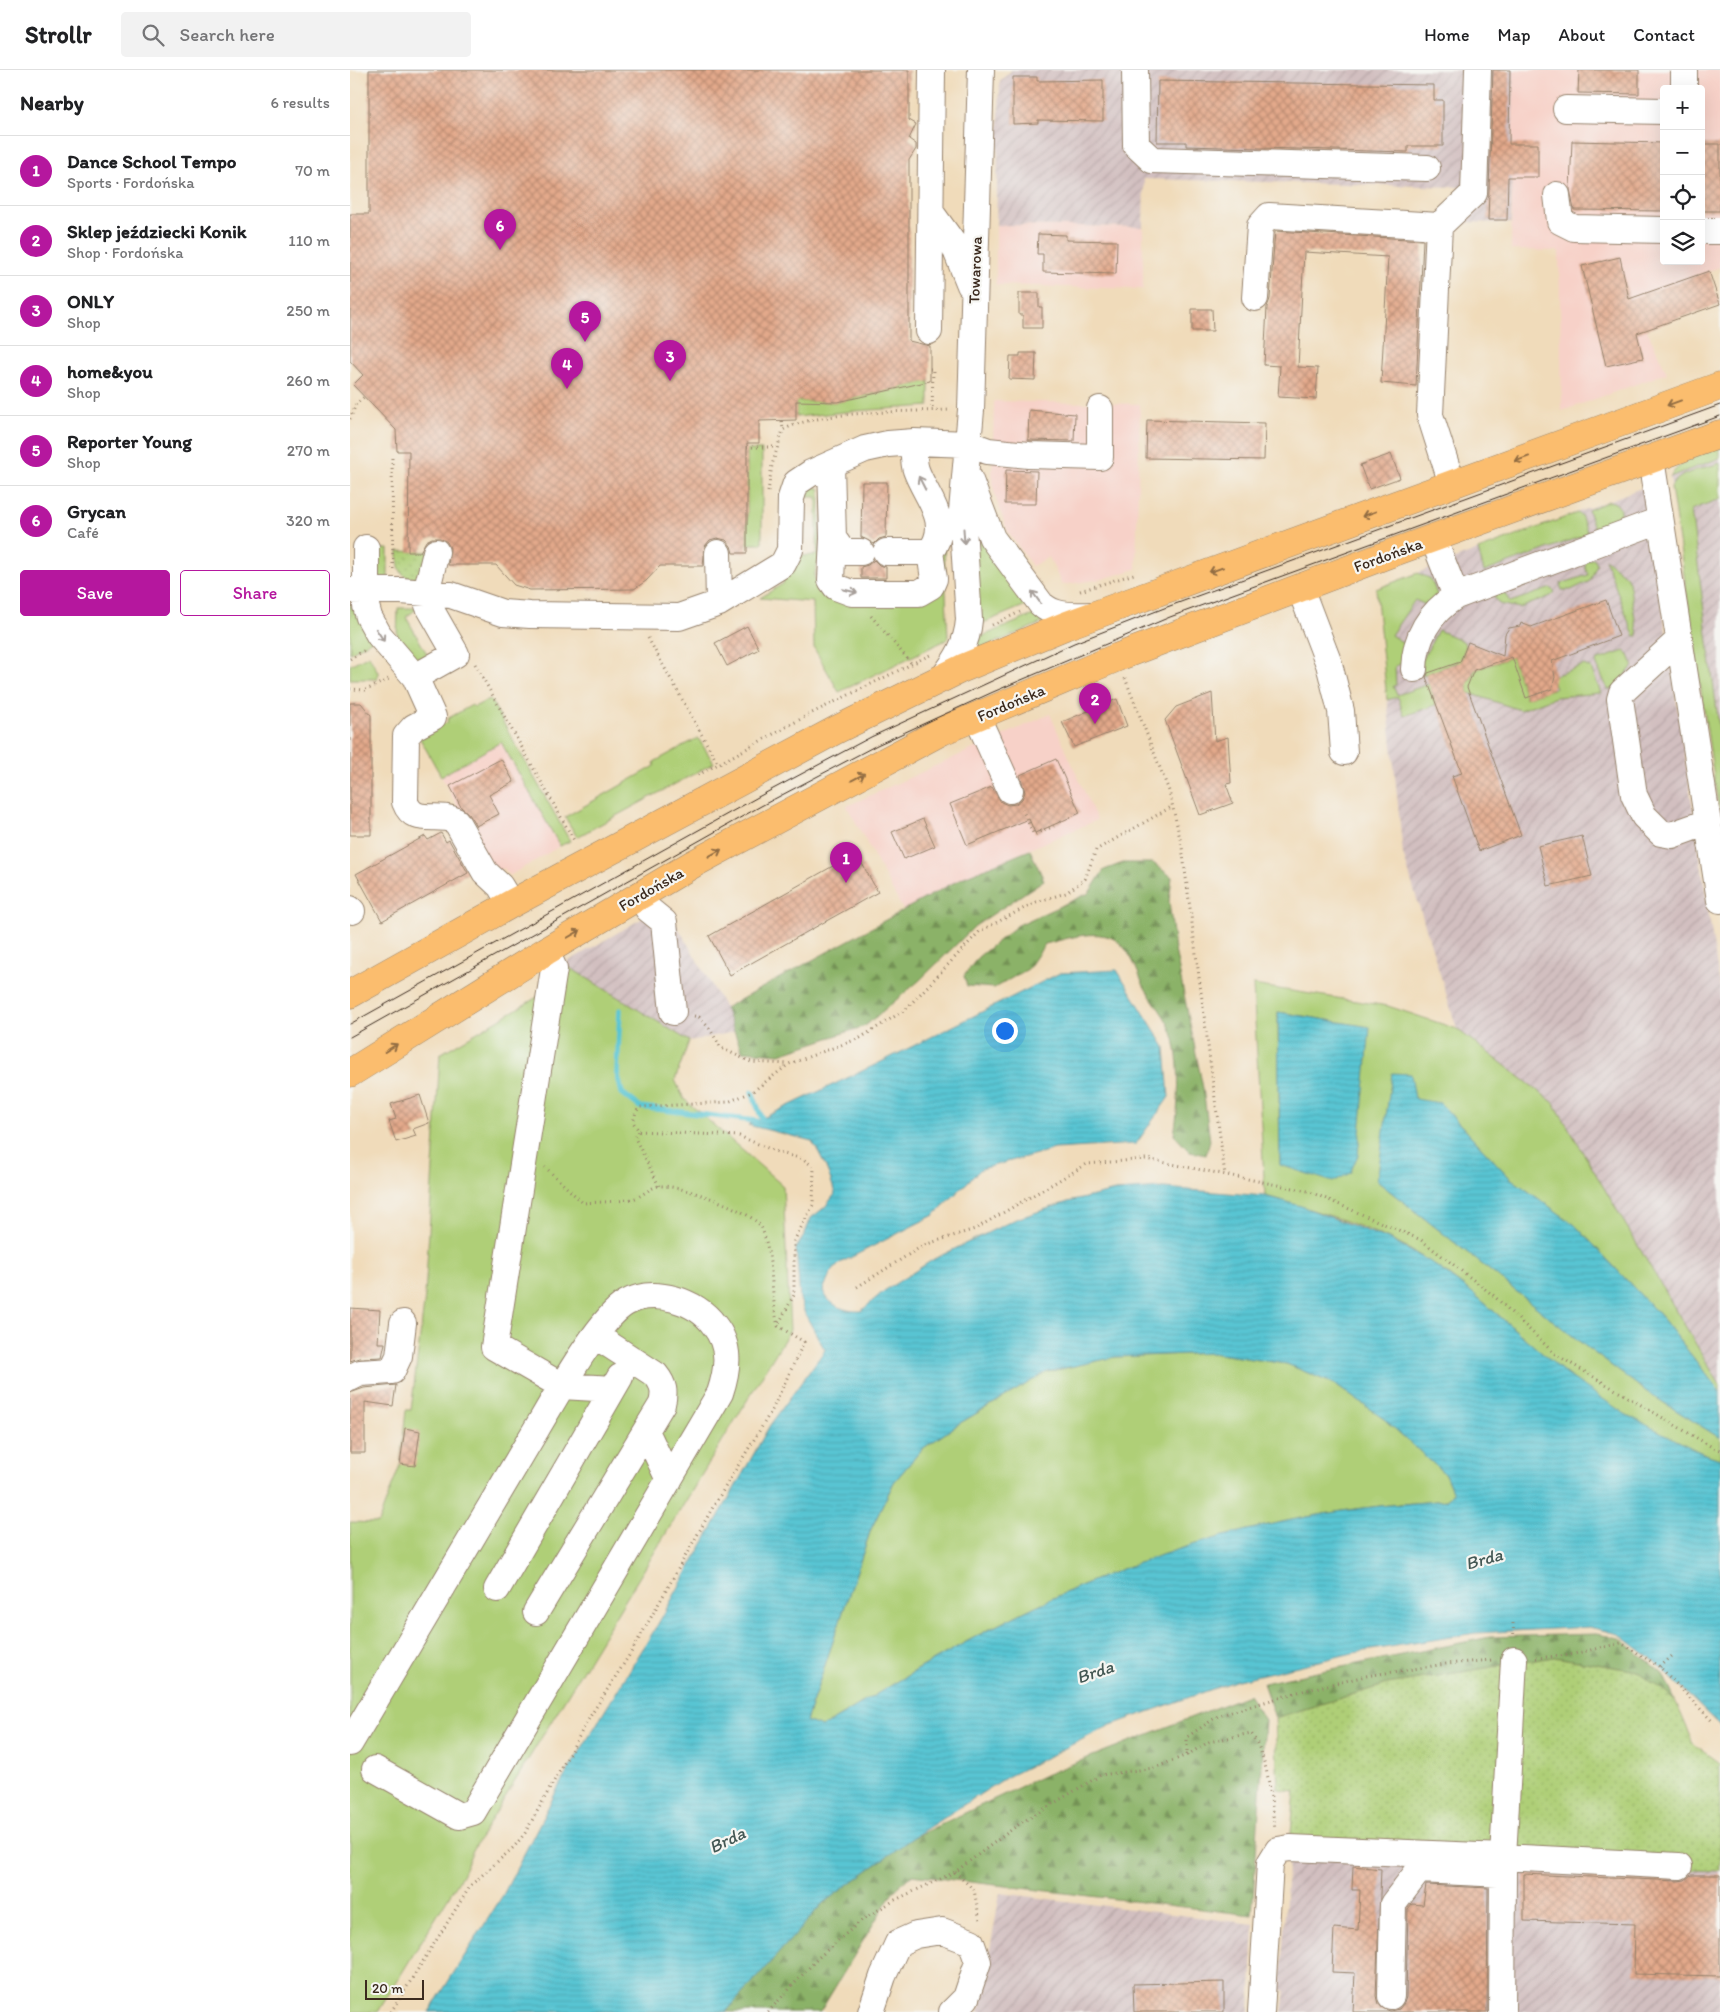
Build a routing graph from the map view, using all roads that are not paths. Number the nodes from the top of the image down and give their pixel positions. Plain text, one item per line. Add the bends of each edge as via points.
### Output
1 (932, 70) edge
2 (981, 70) edge
3 (1135, 70) edge
4 (1478, 70) edge
5 (1684, 70) edge
6 (1684, 85) edge
7 (1566, 110) dead end
8 (1660, 111) edge
9 (1427, 168) dead end
10 (1556, 195) dead end
11 (932, 214) junction
12 (1439, 226) junction
13 (1660, 230) edge
14 (1705, 231) edge
15 (1720, 231) edge
16 (974, 294) junction
17 (1255, 298) dead end
18 (930, 331) dead end
19 (1720, 386) edge
20 (1100, 409) dead end
21 (1720, 434) edge
22 (914, 442) junction
23 (969, 444) junction
24 (1651, 459) junction
25 (831, 465) junction
26 (966, 470) junction
27 (1452, 484) junction
28 (1660, 520) junction
29 (833, 538) junction
30 (1433, 538) junction
31 (366, 548) dead end
32 (436, 552) dead end
33 (930, 552) junction
34 (718, 553) dead end
35 (1300, 588) junction
36 (358, 590) edge
37 (426, 592) junction
38 (1456, 596) junction
39 (719, 603) junction
40 (1095, 615) junction
41 (1679, 640) junction
42 (1414, 669) dead end
43 (415, 677) junction
44 (943, 678) junction
45 (976, 717) junction
46 (1344, 752) dead end
47 (1015, 798) road end
48 (1708, 822) junction
49 (640, 896) junction
50 (1720, 896) edge
51 (511, 904) junction
52 (429, 950) junction
53 (546, 951) junction
54 (350, 981) edge
55 (350, 994) edge
56 (673, 1012) road end
57 (350, 1073) edge
58 (403, 1323) dead end
59 (596, 1336) junction
60 (631, 1359) junction
61 (350, 1378) edge
62 (562, 1386) junction
63 (613, 1389) junction
64 (646, 1431) junction
65 (669, 1480) junction
66 (497, 1588) dead end
67 (536, 1612) dead end
68 (1514, 1660) road end
69 (350, 1743) edge
70 (375, 1769) dead end
71 (1503, 1866) junction
72 (1679, 1866) dead end
73 (1391, 1996) dead end
74 (871, 2012) edge
75 (952, 2012) edge
76 (1261, 2012) edge
77 (1502, 2012) edge

1 - 11 street
2 - 16 street, Towarowa
3 - 9 street via 1136,145 1152,160
4 - 12 street via 1474,193
5 - 6 street
7 - 8 street
10 - 13 street via 1560,221 1574,228
11 - 16 street via 953,242
11 - 18 street
12 - 17 street via 1269,216 1260,226
12 - 27 street via 1430,415
14 - 15 street
16 - 23 street, Towarowa
19 -> 27 main road
20 - 23 street via 1100,457 988,451
21 - 24 main road, Fordońska
22 - 23 street
22 - 25 street via 877,445
33 -> 22 street via 938,542 937,509 915,468
23 - 26 street, Towarowa
24 - 28 street
24 - 30 main road, Fordońska
25 - 29 street
25 - 39 street via 804,477 793,488 790,498 790,550 783,564
40 -> 26 street, Towarowa via 1061,615 1049,612 1041,604 992,538
26 -> 44 street, Towarowa via 962,511 969,620 967,637
27 -> 40 main road
28 - 38 street
28 - 41 street
29 - 33 street via 843,552
29 -> 33 street via 831,580 836,587 852,594 919,594 931,586 934,579
30 - 35 main road, Fordońska
30 - 38 street
31 - 36 street
32 - 37 street
34 - 39 street
35 - 45 main road, Fordońska via 1118,657
35 - 46 street via 1329,664 1341,711
36 - 37 street
36 -> 43 street via 383,640
37 - 39 street via 451,596 503,613 544,616 679,617
37 - 43 street via 428,605 456,654
38 - 42 street via 1428,622 1417,645
40 - 44 main road
41 - 48 street
41 - 48 street via 1622,692 1620,699 1634,795 1644,816 1661,833 1672,836
43 - 51 street via 433,717 414,727 406,736 407,808 417,817 444,817 456,821 485,872 500,886
44 - 51 main road via 838,730
45 - 47 street
49 -> 45 main road, Fordońska via 766,824
48 - 50 street
53 -> 49 main road, Fordońska
49 - 56 street via 664,922
51 - 52 main road
52 - 54 street
52 - 55 main road
57 -> 53 main road, Fordońska
53 - 62 street via 554,969 494,1347
58 - 61 street via 399,1356 392,1371 360,1373
59 - 60 street
59 - 62 street
59 - 65 street via 613,1312 628,1302 647,1297 686,1302 706,1313 718,1330 725,1344 726,1374 720,1392
60 - 63 street
60 - 64 street via 656,1375 665,1393
62 - 63 street
62 - 69 street
63 - 66 street
64 - 65 street
64 - 67 street
65 - 70 street via 474,1812 459,1816
68 - 71 street
71 - 72 street
71 - 73 street via 1419,1870 1393,1904
71 - 76 street via 1290,1848 1278,1850 1270,1862
71 - 77 street
74 - 75 street via 898,1943 916,1935 942,1931 971,1942 978,1962 966,1998

